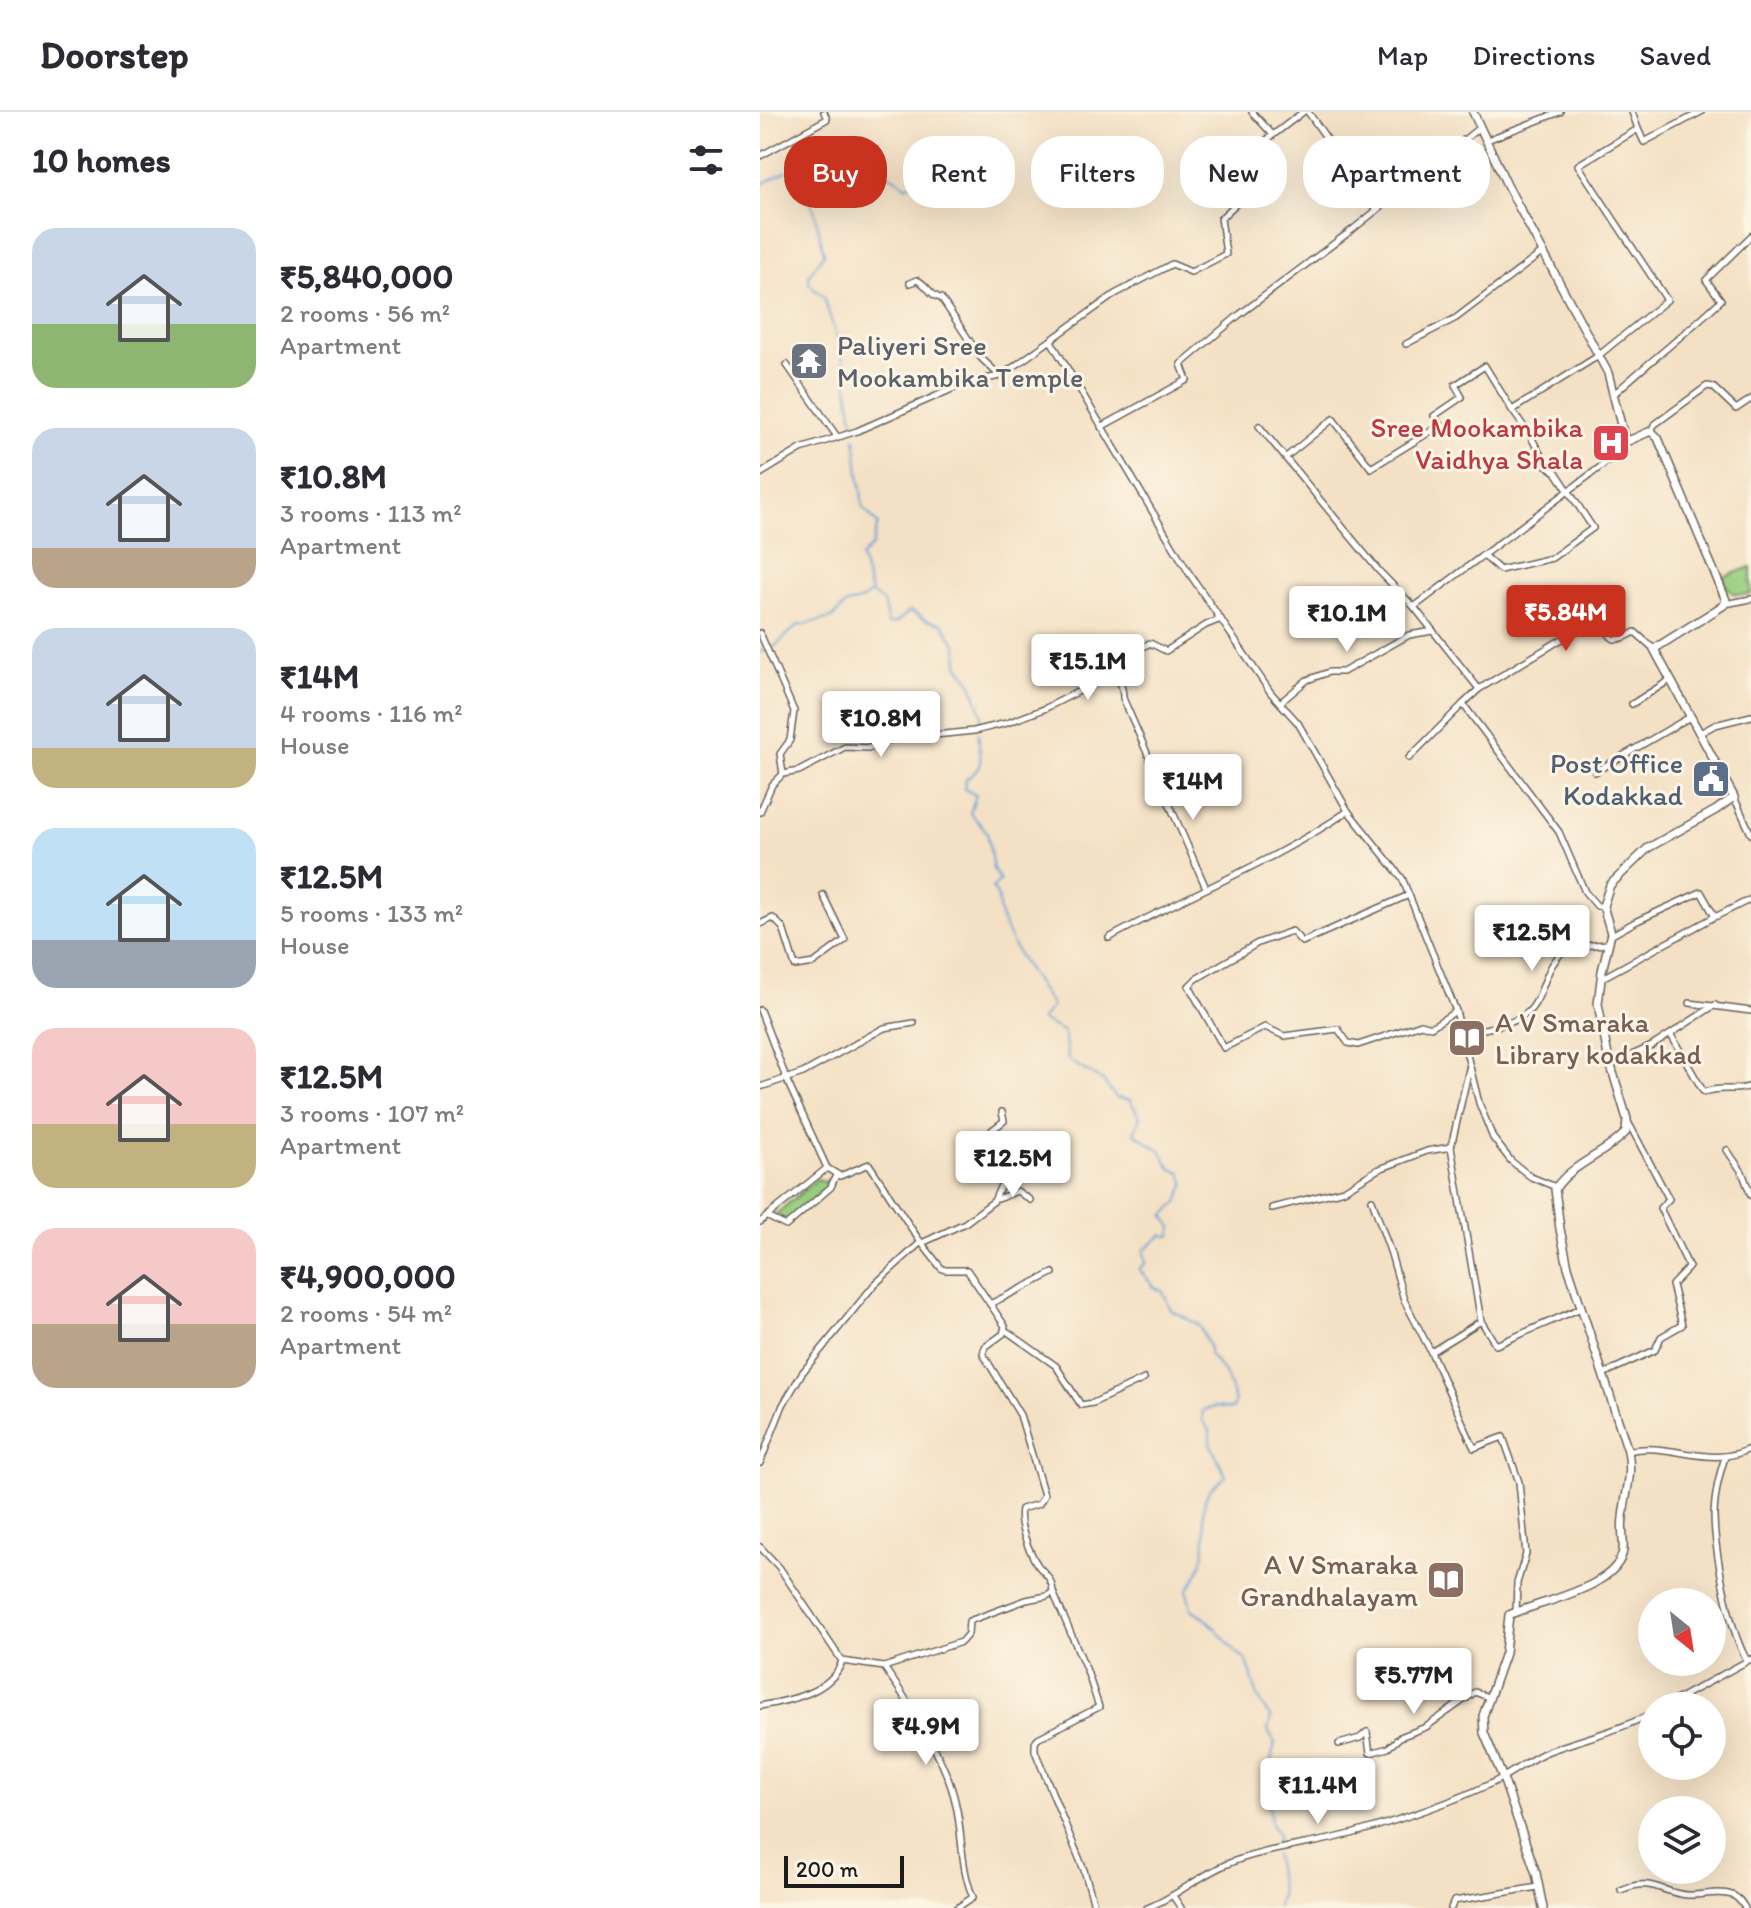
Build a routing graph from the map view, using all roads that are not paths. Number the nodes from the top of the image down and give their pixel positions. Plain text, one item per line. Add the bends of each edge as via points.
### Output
1 (824, 112) edge
2 (1252, 112) edge
3 (1306, 112) edge
4 (1473, 112) edge
5 (1560, 112) edge
6 (1632, 112) edge
7 (1701, 112) edge
8 (1480, 127) junction
9 (1638, 129) junction
10 (1273, 135) junction
11 (1485, 136) edge
12 (1490, 139) edge
13 (1490, 146) edge
14 (760, 156) edge
15 (1377, 210) junction
16 (1751, 236) edge
17 (1543, 252) junction
18 (910, 283) dead end
19 (1051, 341) junction
20 (1406, 344) dead end
21 (1598, 356) junction
22 (787, 365) dead end
23 (1001, 376) junction
24 (1614, 394) junction
25 (1751, 399) edge
26 (1512, 410) junction
27 (1259, 426) dead end
28 (1101, 427) junction
29 (1651, 431) junction
30 (838, 438) junction
31 (1627, 441) junction
32 (1286, 457) junction
33 (760, 474) edge
34 (1569, 490) junction
35 (1483, 555) junction
36 (1751, 599) edge
37 (1724, 605) junction
38 (1414, 607) junction
39 (1221, 619) junction
40 (1433, 631) junction
41 (760, 633) edge
42 (1654, 649) junction
43 (1111, 675) junction
44 (1670, 680) junction
45 (1479, 689) junction
46 (1281, 702) junction
47 (1463, 704) junction
48 (1632, 704) dead end
49 (1691, 716) junction
50 (1751, 716) edge
51 (1700, 733) junction
52 (1409, 758) dead end
53 (1595, 772) dead end
54 (783, 774) junction
55 (1734, 797) junction
56 (1348, 811) junction
57 (760, 812) edge
58 (1748, 819) edge
59 (1751, 834) edge
60 (1206, 888) junction
61 (823, 895) dead end
62 (1409, 895) junction
63 (1751, 899) edge
64 (1603, 906) junction
65 (1717, 916) junction
66 (760, 924) edge
67 (1109, 938) dead end
68 (1610, 940) junction
69 (1601, 978) junction
70 (1690, 1003) dead end
71 (1715, 1005) junction
72 (760, 1010) edge
73 (1456, 1011) junction
74 (1751, 1011) edge
75 (914, 1023) dead end
76 (1671, 1035) junction
77 (1461, 1036) junction
78 (1610, 1065) junction
79 (1470, 1067) junction
80 (786, 1078) junction
81 (1751, 1086) edge
82 (760, 1087) edge
83 (1002, 1112) dead end
84 (1627, 1119) junction
85 (1451, 1147) junction
86 (1727, 1150) dead end
87 (827, 1168) junction
88 (836, 1175) junction
89 (1556, 1187) junction
90 (1751, 1195) edge
91 (1030, 1200) dead end
92 (1372, 1200) dead end
93 (994, 1201) junction
94 (1272, 1208) dead end
95 (768, 1217) junction
96 (760, 1222) edge
97 (922, 1242) junction
98 (1053, 1273) dead end
99 (990, 1304) junction
100 (1581, 1308) junction
101 (1481, 1321) junction
102 (1005, 1330) junction
103 (1431, 1352) junction
104 (1603, 1374) junction
105 (1144, 1379) dead end
106 (1751, 1448) edge
107 (1628, 1451) junction
108 (1725, 1457) junction
109 (760, 1463) edge
110 (760, 1547) edge
111 (1053, 1592) junction
112 (1516, 1612) junction
113 (1749, 1660) edge
114 (842, 1661) junction
115 (884, 1667) junction
116 (1691, 1692) edge
117 (1490, 1699) junction
118 (760, 1706) edge
119 (1638, 1721) edge
120 (1339, 1744) dead end
121 (1503, 1778) junction
122 (1538, 1887) junction
123 (1621, 1890) dead end
124 (1173, 1896) junction
125 (957, 1908) edge
126 (1095, 1908) edge
127 (1147, 1908) edge
128 (1181, 1908) edge
129 (1451, 1908) edge
130 (1543, 1908) edge
131 (1745, 1908) edge

1 - 14 street via 827,119
2 - 10 street
3 - 10 street
3 - 15 street
4 - 8 main road
5 - 12 street
6 - 9 street
7 - 9 street via 1644,142
8 - 11 main road
8 - 15 street
9 - 21 street via 1578,165 1667,300
10 - 19 street via 1222,175 1238,202 1221,218 1226,254 1191,272 1172,264 1115,294
13 - 17 main road
15 - 28 street via 1181,364 1187,380
16 - 24 street via 1706,280 1721,300
17 - 20 street via 1456,318
17 - 21 main road
18 - 23 street via 917,280 941,298 981,358
19 - 23 street
19 - 28 street
21 - 24 main road
21 - 26 street
22 - 30 street
23 - 30 street via 968,382
24 - 31 main road
25 - 29 street via 1736,409 1707,386
26 - 32 street via 1485,366 1455,385 1462,397 1434,416 1441,425 1371,468 1333,419
26 - 34 street via 1546,465
27 - 32 street
28 - 39 street
29 - 31 main road
29 - 37 main road via 1726,597
30 - 33 street via 801,449
31 - 34 street
32 - 38 street
34 - 35 street
34 - 35 street via 1593,528 1552,558 1537,562 1500,570
35 - 38 street
36 - 37 street
37 - 42 main road
38 - 40 street
39 - 43 street via 1166,651 1150,643 1112,665
39 - 46 street
40 - 45 street
40 - 46 street via 1409,635 1343,672 1307,680
41 - 54 street via 794,711 790,740 780,754
42 - 44 main road
42 - 45 street via 1635,632 1614,639 1596,623
43 - 54 street via 1030,715 980,729 886,740 869,748 845,747
43 - 60 street via 1120,684
44 - 48 street
44 - 49 main road
45 - 47 street
46 - 56 street
47 - 52 street
47 - 64 street via 1559,832 1585,892
49 - 51 main road
49 - 53 street
50 - 51 street
51 - 55 main road
54 - 57 street
55 - 58 street
55 - 64 main road via 1648,848 1610,885
56 - 60 street
56 - 62 street via 1402,878
58 - 59 street
60 - 67 street
61 - 66 street via 845,940 814,963 795,966 783,928 773,918
62 - 73 street
62 - 73 street via 1302,942 1292,931 1271,937 1189,986 1224,1048 1265,1027 1284,1036 1338,1029 1348,1043 1358,1045 1421,1024 1431,1027
63 - 65 street
64 - 68 main road
65 - 68 street via 1701,892 1637,921
65 - 69 street
68 - 69 main road
68 - 77 street via 1566,947 1527,1013
69 - 78 main road via 1598,1004
70 - 71 street
71 - 74 street
71 - 76 street
72 - 80 street
73 - 77 street
75 - 80 street via 884,1028
76 - 78 street
76 - 81 street via 1705,1092
77 - 79 street
78 - 84 main road
79 - 85 street
79 - 89 street via 1493,1138 1531,1177
80 - 82 street
80 - 87 street
83 - 93 street via 1004,1121 992,1135 1009,1167
84 - 89 main road via 1626,1132 1616,1143 1569,1172
84 - 104 street via 1665,1188 1669,1199 1660,1208 1689,1267 1672,1285 1682,1325 1661,1337 1655,1350
85 - 94 street via 1377,1170 1344,1190
85 - 101 street
86 - 90 street
87 - 88 street
87 - 95 street
88 - 95 street via 831,1187 786,1226
88 - 97 street via 869,1164
89 - 100 main road via 1560,1229
91 - 93 street via 1017,1191
92 - 103 street via 1404,1300
93 - 97 street via 965,1223
95 - 96 street
97 - 99 street via 943,1269 967,1270
97 - 109 street via 874,1285 802,1373
98 - 99 street
99 - 102 street
100 - 101 street via 1496,1345
100 - 104 main road
101 - 103 street
102 - 105 street via 1056,1366 1081,1405
102 - 111 street via 983,1354 1027,1434 1044,1498 1021,1509 1020,1517 1035,1562 1051,1578
103 - 112 street via 1474,1448 1503,1437 1519,1482 1526,1554
104 - 107 main road
106 - 108 street
107 - 108 street via 1663,1449
107 - 112 main road via 1632,1471 1623,1550 1616,1566 1579,1591
108 - 113 street via 1714,1514 1732,1630
110 - 114 street
111 - 115 street via 969,1621 961,1642
111 - 126 street via 1099,1707 1038,1738 1035,1751
112 - 117 main road via 1509,1615 1505,1653
113 - 116 street
114 - 115 street
114 - 118 street via 830,1680 811,1692
115 - 125 street via 913,1708 956,1803 973,1897
117 - 120 street via 1475,1692 1388,1748 1370,1753 1367,1732
117 - 121 main road via 1484,1733
119 - 121 street via 1547,1752
121 - 122 main road
121 - 124 street via 1400,1819 1226,1864
122 - 129 street via 1454,1901
122 - 130 main road
123 - 131 street via 1642,1884 1684,1895 1730,1894
124 - 127 street
124 - 128 street

